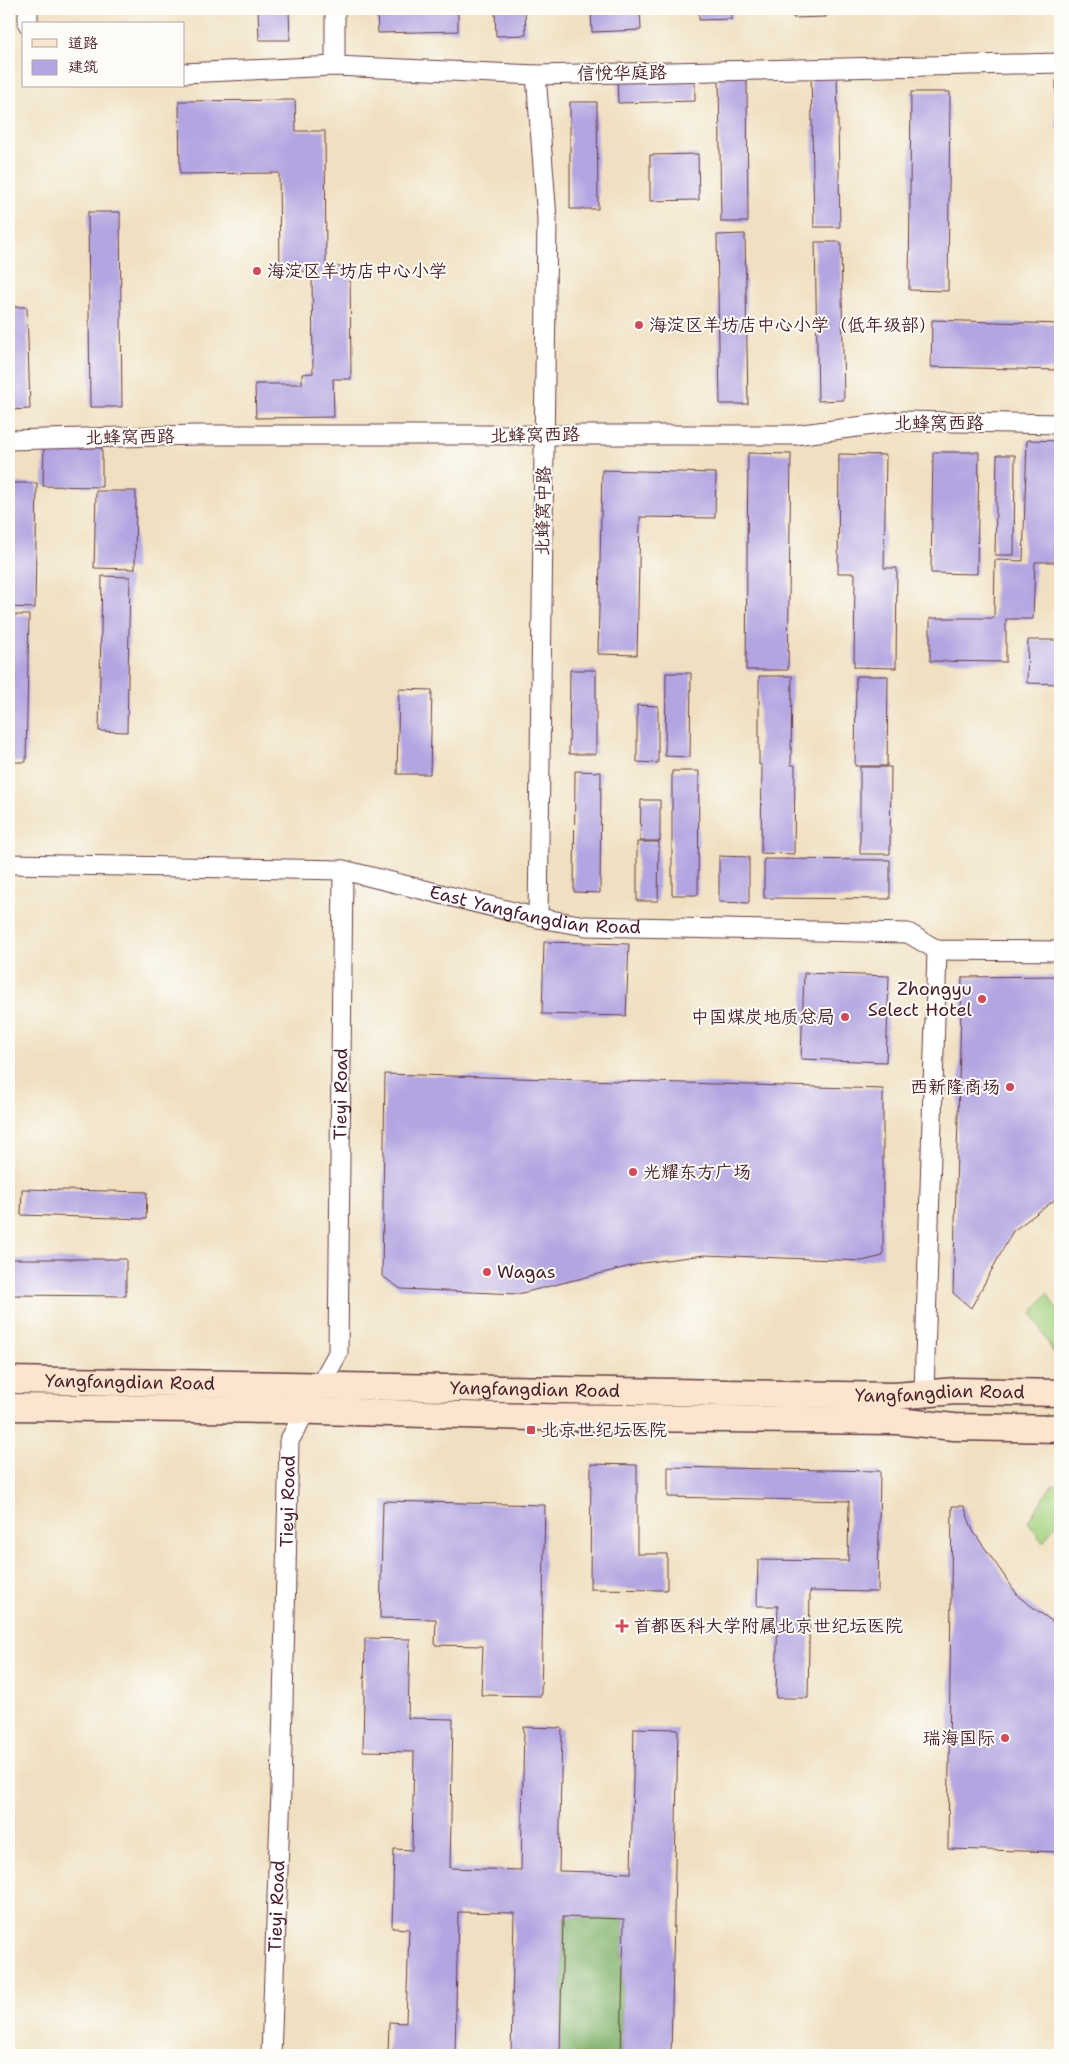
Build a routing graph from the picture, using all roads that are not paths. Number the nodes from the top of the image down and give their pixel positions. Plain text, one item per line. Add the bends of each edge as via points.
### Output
1 (28, 9) edge
2 (335, 9) edge
3 (28, 22) edge
4 (1060, 63) edge
5 (335, 66) junction
6 (185, 73) edge
7 (536, 75) junction
8 (1060, 424) edge
9 (544, 434) junction
10 (9, 440) edge
11 (9, 864) edge
12 (343, 870) junction
13 (538, 918) junction
14 (937, 950) junction
15 (1060, 950) edge
16 (9, 1380) edge
17 (320, 1386) junction
18 (1060, 1393) edge
19 (924, 1394) junction
20 (9, 1407) edge
21 (308, 1411) junction
22 (1056, 1428) edge
23 (271, 2055) edge

1 - 3 street
2 - 5 street
4 - 7 street, 信悦华庭路
5 - 6 street, 信悦华庭路
5 - 7 street, 信悦华庭路
7 - 9 street, 北蜂窝中路 via 547,218
8 - 9 street, 北蜂窝西路 via 903,421 795,434
9 - 10 street, 北蜂窝西路 via 196,435
9 - 13 street, 北蜂窝中路
11 - 12 street, East Yangfangdian Road
12 - 13 street, East Yangfangdian Road
12 - 17 street, Tieyi Road via 338,1353
13 - 14 street, East Yangfangdian Road via 586,926 908,933
14 - 15 street
14 - 19 street
16 - 17 main road, Yangfangdian Road
17 - 19 main road, Yangfangdian Road
17 - 21 street, Tieyi Road
18 - 19 main road, Yangfangdian Road via 956,1391
20 - 21 main road, Yangfangdian Road
21 - 22 main road, Yangfangdian Road via 897,1421 954,1427
21 - 23 street, Tieyi Road via 289,1441

